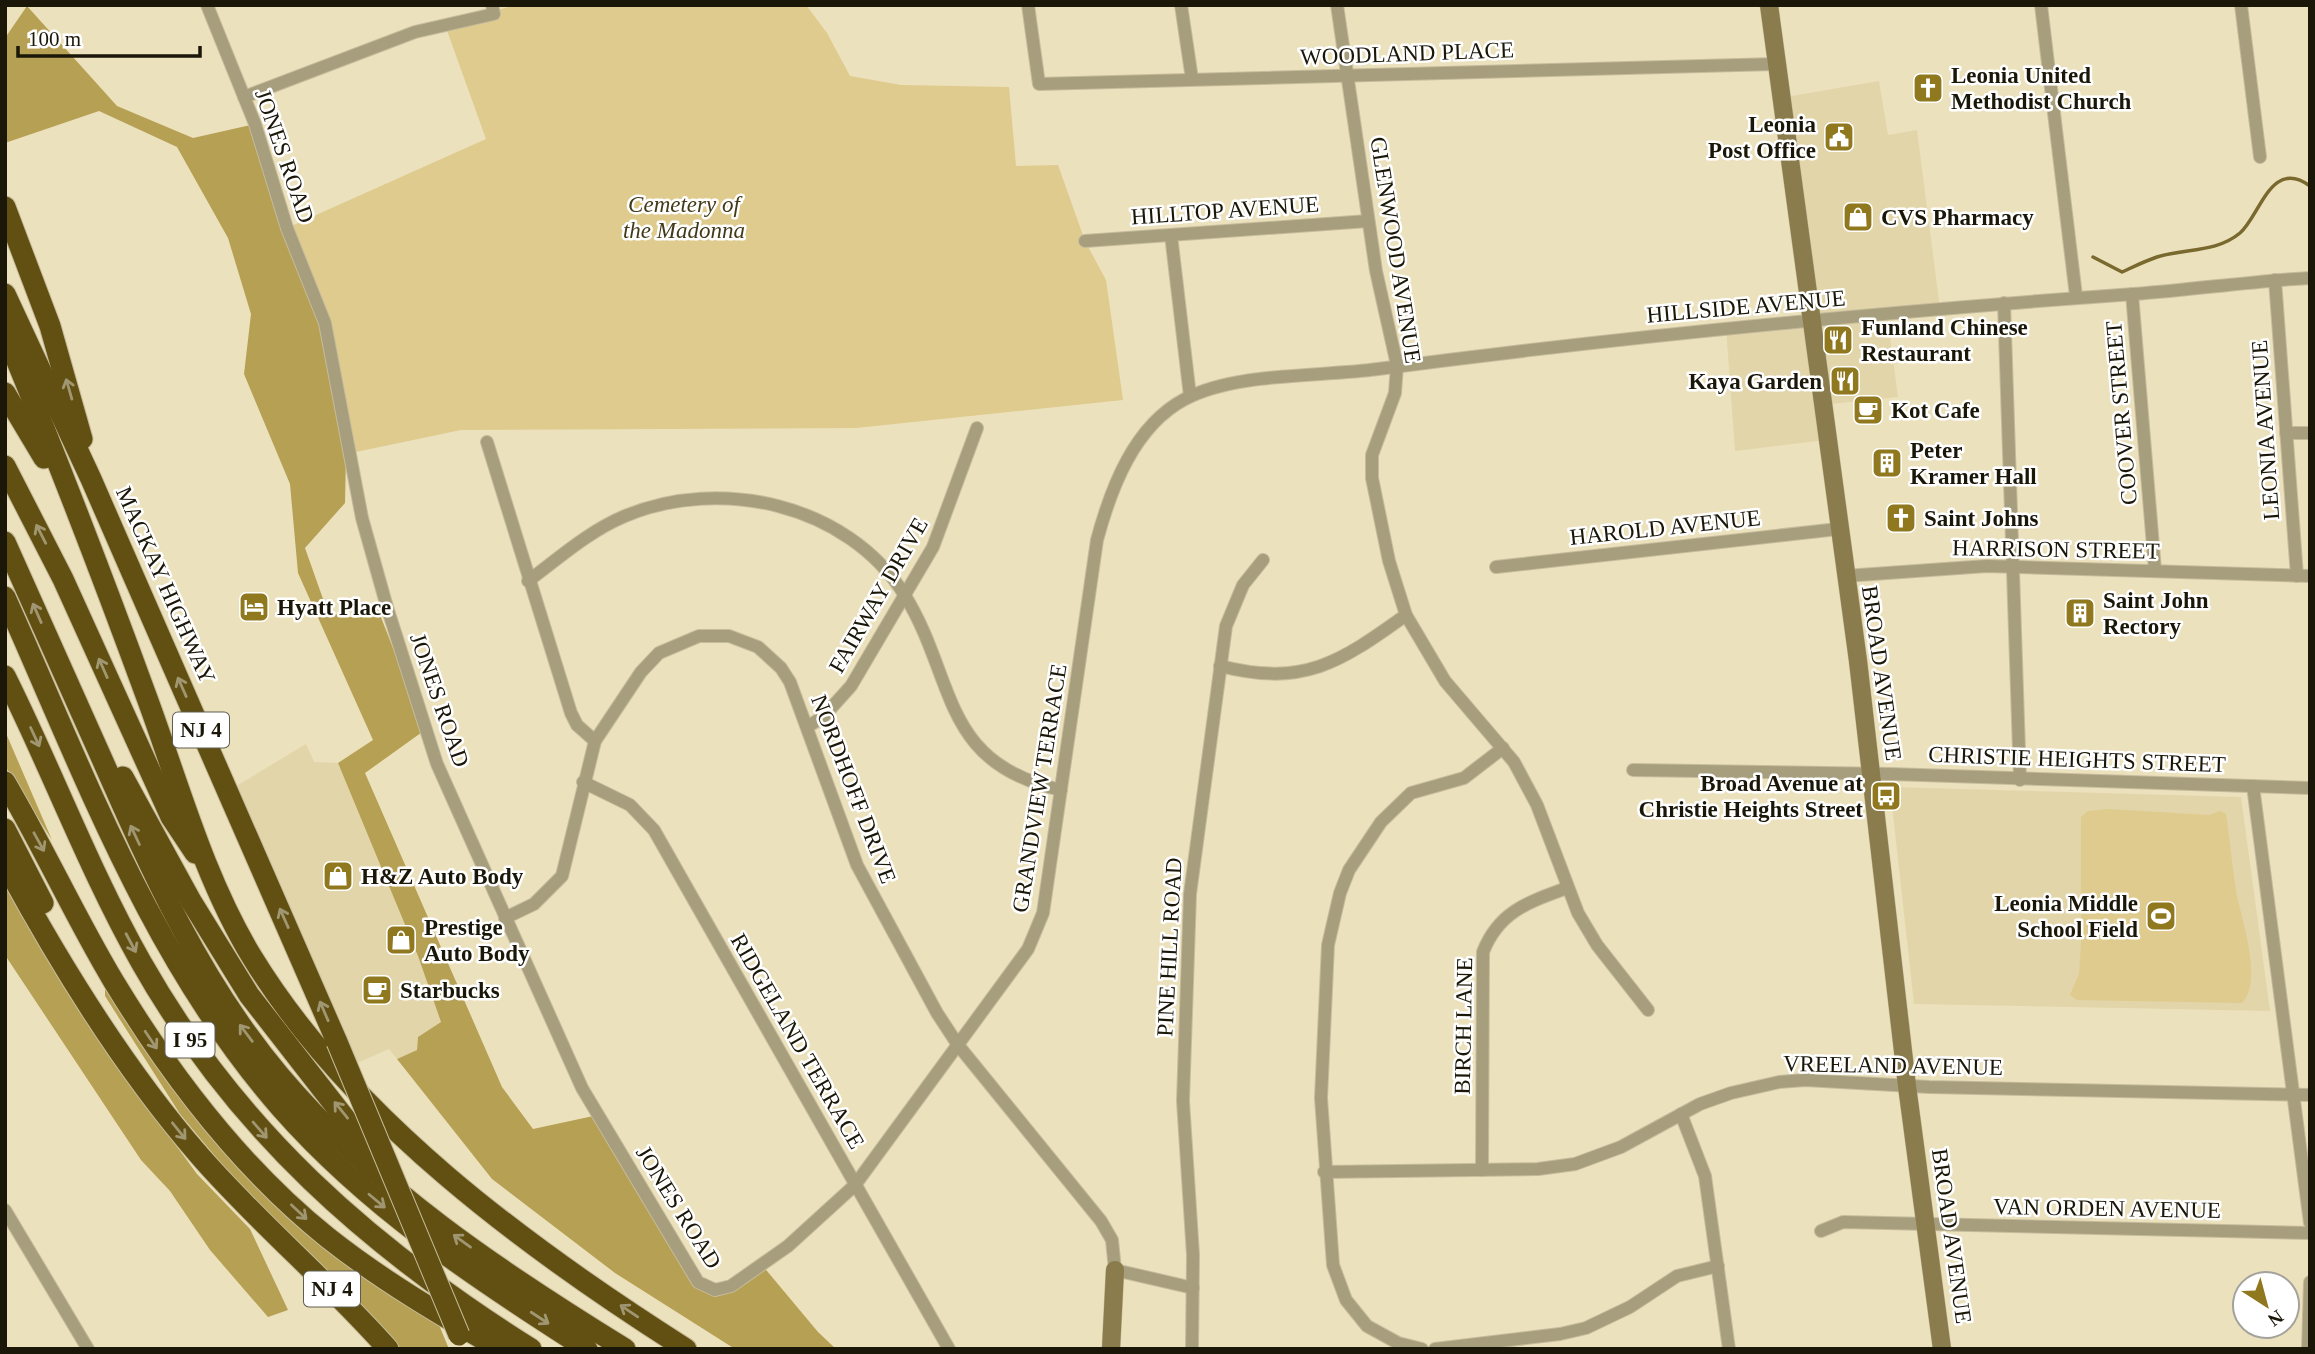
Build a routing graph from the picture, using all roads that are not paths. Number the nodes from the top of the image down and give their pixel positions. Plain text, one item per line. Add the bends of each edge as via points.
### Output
1 (207, 5) edge
2 (1028, 5) edge
3 (1181, 5) edge
4 (1337, 5) edge
5 (1769, 5) edge
6 (2041, 5) edge
7 (2241, 5) edge
8 (493, 9) edge
9 (1776, 64) junction
10 (1347, 75) junction
11 (1192, 79) junction
12 (244, 97) junction
13 (2260, 157) dead end
14 (5, 207) edge
15 (1368, 221) junction
16 (1171, 235) junction
17 (1085, 241) dead end
18 (2310, 278) edge
19 (2275, 280) junction
20 (5, 294) edge
21 (2132, 294) junction
22 (2076, 296) junction
23 (2004, 303) junction
24 (1810, 321) junction
25 (5, 332) edge
26 (1397, 365) junction
27 (5, 393) edge
28 (1190, 396) junction
29 (977, 428) dead end
30 (2286, 433) junction
31 (2310, 433) edge
32 (487, 442) dead end
33 (5, 466) edge
34 (91, 479) junction
35 (1838, 529) junction
36 (5, 542) edge
37 (1262, 560) dead end
38 (2014, 566) junction
39 (1496, 567) dead end
40 (2155, 570) junction
41 (1844, 576) junction
42 (2303, 576) edge
43 (528, 581) junction
44 (904, 596) junction
45 (5, 597) edge
46 (1406, 615) junction
47 (5, 631) edge
48 (126, 641) junction
49 (1220, 666) junction
50 (5, 676) edge
51 (74, 697) junction
52 (807, 727) junction
53 (595, 741) junction
54 (70, 742) junction
55 (1503, 748) junction
56 (1633, 770) dead end
57 (1871, 774) junction
58 (2020, 780) junction
59 (5, 782) edge
60 (583, 782) junction
61 (2253, 786) junction
62 (2310, 788) edge
63 (1061, 790) junction
64 (5, 829) edge
65 (5, 863) edge
66 (214, 879) junction
67 (1567, 888) junction
68 (505, 918) junction
69 (84, 994) junction
70 (1648, 1010) dead end
71 (958, 1045) junction
72 (1907, 1086) junction
73 (2292, 1094) junction
74 (2310, 1095) edge
75 (1681, 1114) junction
76 (1482, 1170) junction
77 (1324, 1172) junction
78 (397, 1185) junction
79 (855, 1185) junction
80 (5, 1210) edge
81 (2310, 1223) edge
82 (1926, 1225) junction
83 (1821, 1230) dead end
84 (2310, 1234) edge
85 (1718, 1266) junction
86 (1115, 1270) junction
87 (2310, 1282) edge
88 (706, 1288) joint
89 (1193, 1288) junction
90 (462, 1342) edge
91 (88, 1349) edge
92 (388, 1349) edge
93 (500, 1349) edge
94 (531, 1349) edge
95 (587, 1349) edge
96 (625, 1349) edge
97 (686, 1349) edge
98 (949, 1349) edge
99 (1111, 1349) edge
100 (1192, 1349) edge
101 (1422, 1349) edge
102 (1435, 1349) edge
103 (1729, 1349) edge
104 (1942, 1349) edge
105 (2308, 1349) edge

1 - 12 street, JONES ROAD
2 - 11 street, WOODLAND PLACE via 1039,84
3 - 11 street
4 - 10 street, GLENWOOD AVENUE
5 - 9 street, BROAD AVENUE
6 - 22 street
7 - 13 street
8 - 12 street via 415,32
9 - 10 street, WOODLAND PLACE
9 - 24 street, BROAD AVENUE
10 - 11 street, WOODLAND PLACE
10 - 15 street, GLENWOOD AVENUE
12 - 68 street, JONES ROAD via 287,228 325,323 362,517 425,730
34 -> 14 highway via 61,359
15 - 16 street, HILLTOP AVENUE
15 - 26 street, GLENWOOD AVENUE
16 - 17 street, HILLTOP AVENUE
16 - 28 street
18 - 19 street, HILLSIDE AVENUE
19 - 21 street, HILLSIDE AVENUE
19 - 30 street, LEONIA AVENUE
20 - 34 highway
21 - 22 street, HILLSIDE AVENUE
21 - 40 street, COOVER STREET
22 - 23 street, HILLSIDE AVENUE
23 - 24 street, HILLSIDE AVENUE
23 - 38 street
24 - 26 street, HILLSIDE AVENUE
24 - 35 street, BROAD AVENUE
25 - 48 highway
26 - 28 street, HILLSIDE AVENUE via 1223,384
26 - 46 street, GLENWOOD AVENUE via 1395,393 1372,455 1372,478
27 - 48 highway via 46,462 100,600
28 - 63 street, GRANDVIEW TERRACE via 1144,435 1106,507 1097,540
29 - 44 street, FAIRWAY DRIVE via 942,528
30 - 31 street
30 - 42 street, LEONIA AVENUE
32 - 43 street
66 -> 33 highway via 171,817 54,561
78 -> 34 highway, MACKAY HIGHWAY / NJ 4, bridge
35 - 39 street, HAROLD AVENUE
35 - 41 street, BROAD AVENUE
51 -> 36 highway, I 95
37 - 49 street, PINE HILL ROAD via 1233,604
38 - 40 street, HARRISON STREET
38 - 41 street, HARRISON STREET
38 - 58 street
40 - 42 street, HARRISON STREET
41 - 57 street, BROAD AVENUE
43 - 44 street via 582,540 624,516 670,502 719,497 771,503 816,520 861,548
43 - 53 street via 571,713
44 - 52 street, FAIRWAY DRIVE via 851,686 823,717
44 - 63 street via 952,706 980,749 1008,772
45 - 54 highway, I 95
46 - 49 street via 1349,654 1304,671 1268,676
46 - 55 street, GLENWOOD AVENUE via 1445,681
47 - 54 highway
48 - 66 highway
49 - 89 street, PINE HILL ROAD via 1190,894 1183,1101
50 -> 94 highway, I 95 via 135,951 173,1016 217,1077 290,1162 353,1221 429,1280
78 -> 51 highway, bridge via 264,1017 210,934 102,736
96 -> 51 highway, I 95 via 420,1210 346,1147 279,1075 229,1008 184,935
52 - 53 street, NORDHOFF DRIVE via 790,682 771,657 745,641 714,635 685,639 659,653 641,671
52 - 71 street, NORDHOFF DRIVE via 857,865
53 - 60 street, NORDHOFF DRIVE
54 -> 95 highway, I 95 via 169,949 222,1032 275,1101 329,1158 406,1225
55 - 67 street, GLENWOOD AVENUE via 1537,806
55 - 77 street via 1464,778 1423,788 1399,802 1363,845 1345,882 1328,945 1321,1098
56 - 57 street, CHRISTIE HEIGHTS STREET
57 - 58 street, CHRISTIE HEIGHTS STREET
57 - 72 street, BROAD AVENUE
58 - 61 street, CHRISTIE HEIGHTS STREET
59 -> 93 highway via 120,993 228,1139 325,1236
60 - 68 street, NORDHOFF DRIVE via 562,876 534,904
60 - 79 street, RIDGELAND TERRACE via 630,805 654,830
61 - 62 street, CHRISTIE HEIGHTS STREET
61 - 73 street
63 - 71 street, GRANDVIEW TERRACE via 1037,932
64 - 69 highway via 57,929
65 - 69 highway, NJ 4
97 -> 66 highway via 530,1240 383,1116 330,1061 275,992 239,934
67 - 70 street, GLENWOOD AVENUE via 1590,935
67 - 76 street, BIRCH LANE via 1517,907 1497,926 1483,952
68 - 88 street, JONES ROAD via 582,1088 693,1274
69 -> 92 highway, NJ 4 via 157,1103 200,1156
71 - 79 street, GRANDVIEW TERRACE
71 - 86 street, NORDHOFF DRIVE via 1101,1222 1114,1249
72 - 73 street, VREELAND AVENUE
72 - 75 street, VREELAND AVENUE via 1779,1082 1731,1093
72 - 82 street, BROAD AVENUE
73 - 74 street, VREELAND AVENUE
73 - 81 street
75 - 76 street, VREELAND AVENUE via 1621,1147 1575,1164 1538,1170
75 - 85 street via 1705,1175
76 - 77 street, VREELAND AVENUE
77 - 101 street via 1333,1265 1346,1300 1382,1336
78 - 90 highway, NJ 4, bridge
79 - 88 street, GRANDVIEW TERRACE via 750,1274 724,1289
79 - 98 street, RIDGELAND TERRACE
80 - 91 street
82 - 83 street, VAN ORDEN AVENUE via 1843,1222
82 - 84 street, VAN ORDEN AVENUE
82 - 104 street, BROAD AVENUE
85 - 102 street via 1677,1276 1630,1307 1586,1328
85 - 103 street
86 - 89 street
86 - 99 street
87 - 105 street
89 - 100 street, PINE HILL ROAD

